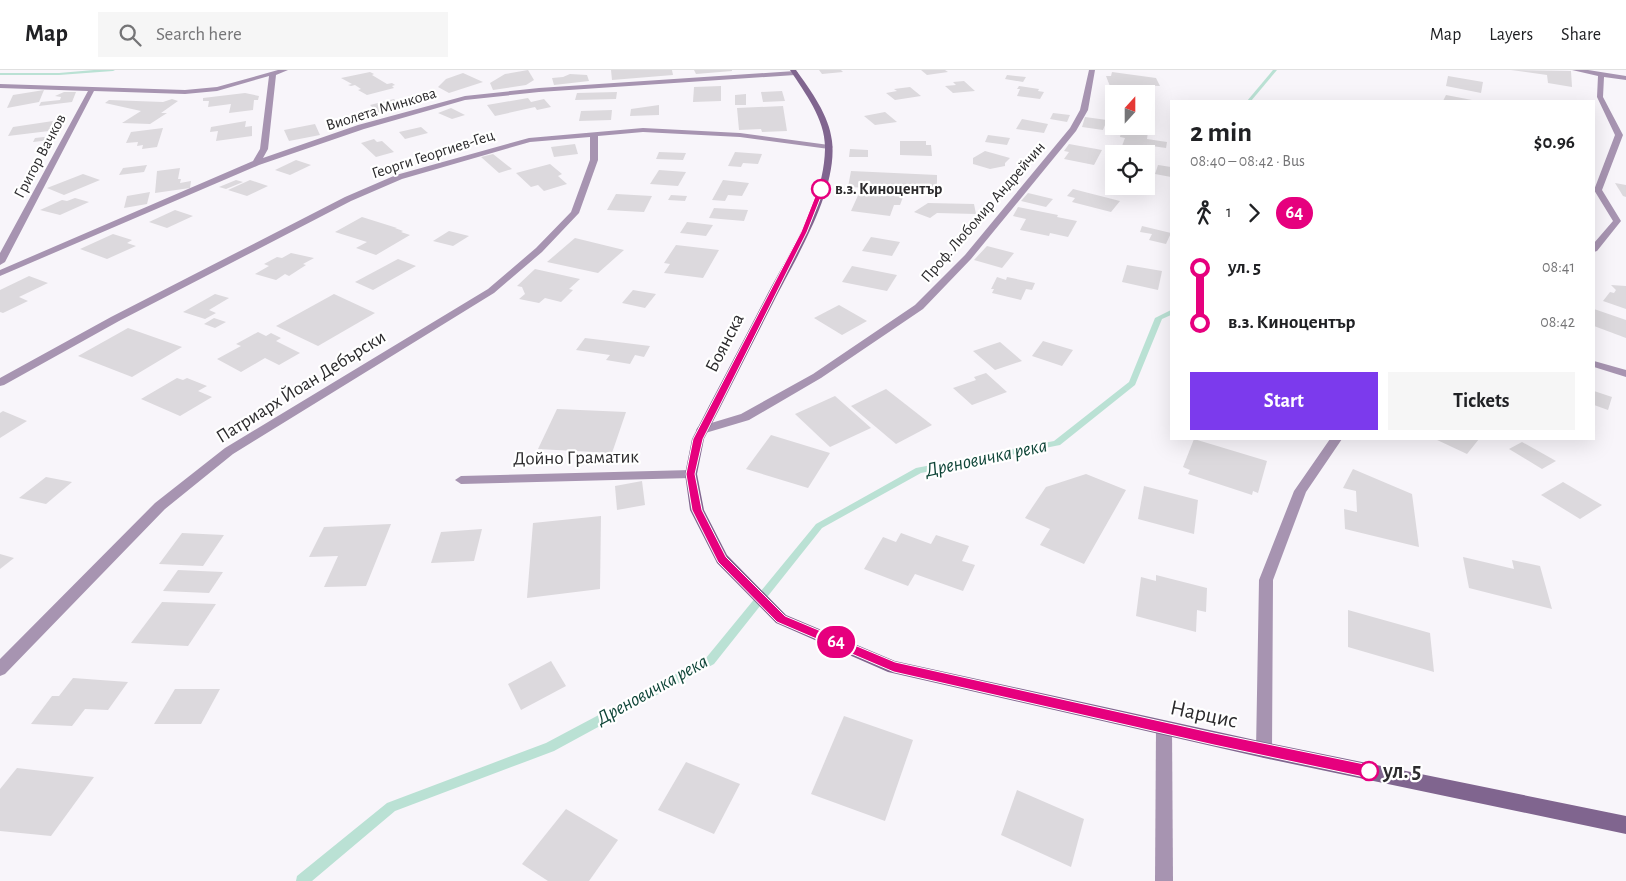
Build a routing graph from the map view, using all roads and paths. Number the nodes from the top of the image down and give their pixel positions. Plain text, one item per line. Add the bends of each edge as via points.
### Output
1 (285, 70) edge
2 (1092, 70) edge
3 (1575, 70) edge
4 (794, 71) edge
5 (273, 73) junction
6 (1601, 74) junction
7 (1626, 78) edge
8 (0, 86) edge
9 (92, 89) junction
10 (594, 133) junction
11 (829, 147) junction
12 (256, 163) junction
13 (1622, 220) edge
14 (1595, 248) edge
15 (0, 262) edge
16 (0, 273) edge
17 (1595, 364) edge
18 (1626, 374) edge
19 (0, 383) edge
20 (702, 430) junction
21 (1335, 440) edge
22 (691, 474) junction
23 (461, 480) dead end
24 (781, 619) joint
25 (0, 669) edge
26 (1164, 728) junction
27 (1264, 750) junction
28 (1626, 825) edge
29 (1164, 881) edge

1 - 5 street
2 - 20 street, Проф. Любомир Андрейчин via 1084,110 1073,129 968,257 919,307 816,376 745,417
3 - 6 street
4 - 11 main road, Боянска via 812,98 826,129
4 - 12 street, Виолета Минкова via 465,98 361,127
5 - 9 street via 217,89 185,92
5 - 12 street via 264,149
6 - 7 street
6 - 13 street via 1600,97 1619,135 1598,190
8 - 9 street
9 - 15 street, Григор Вачков
10 - 11 street, Георги Георгиев-Гец via 643,130 740,135
10 - 19 street, Георги Георгиев-Гец via 529,140 399,177 348,199
10 - 25 street, Патриарх Йоан Дебърски via 594,160 575,213 539,250 491,291 229,451 160,506
11 - 20 main road, Боянска via 824,182 804,232
12 - 16 street, Виолета Минкова
13 - 14 street
17 - 18 street
20 - 22 main road, Боянска
21 - 27 street via 1300,491 1266,580
22 - 23 street, Дойно Граматик
22 - 24 main road, Боянска via 697,510 722,560
24 - 26 main road, Нарцис via 894,667
26 - 27 main road, Нарцис
26 - 29 street
27 - 28 main road, Нарцис

